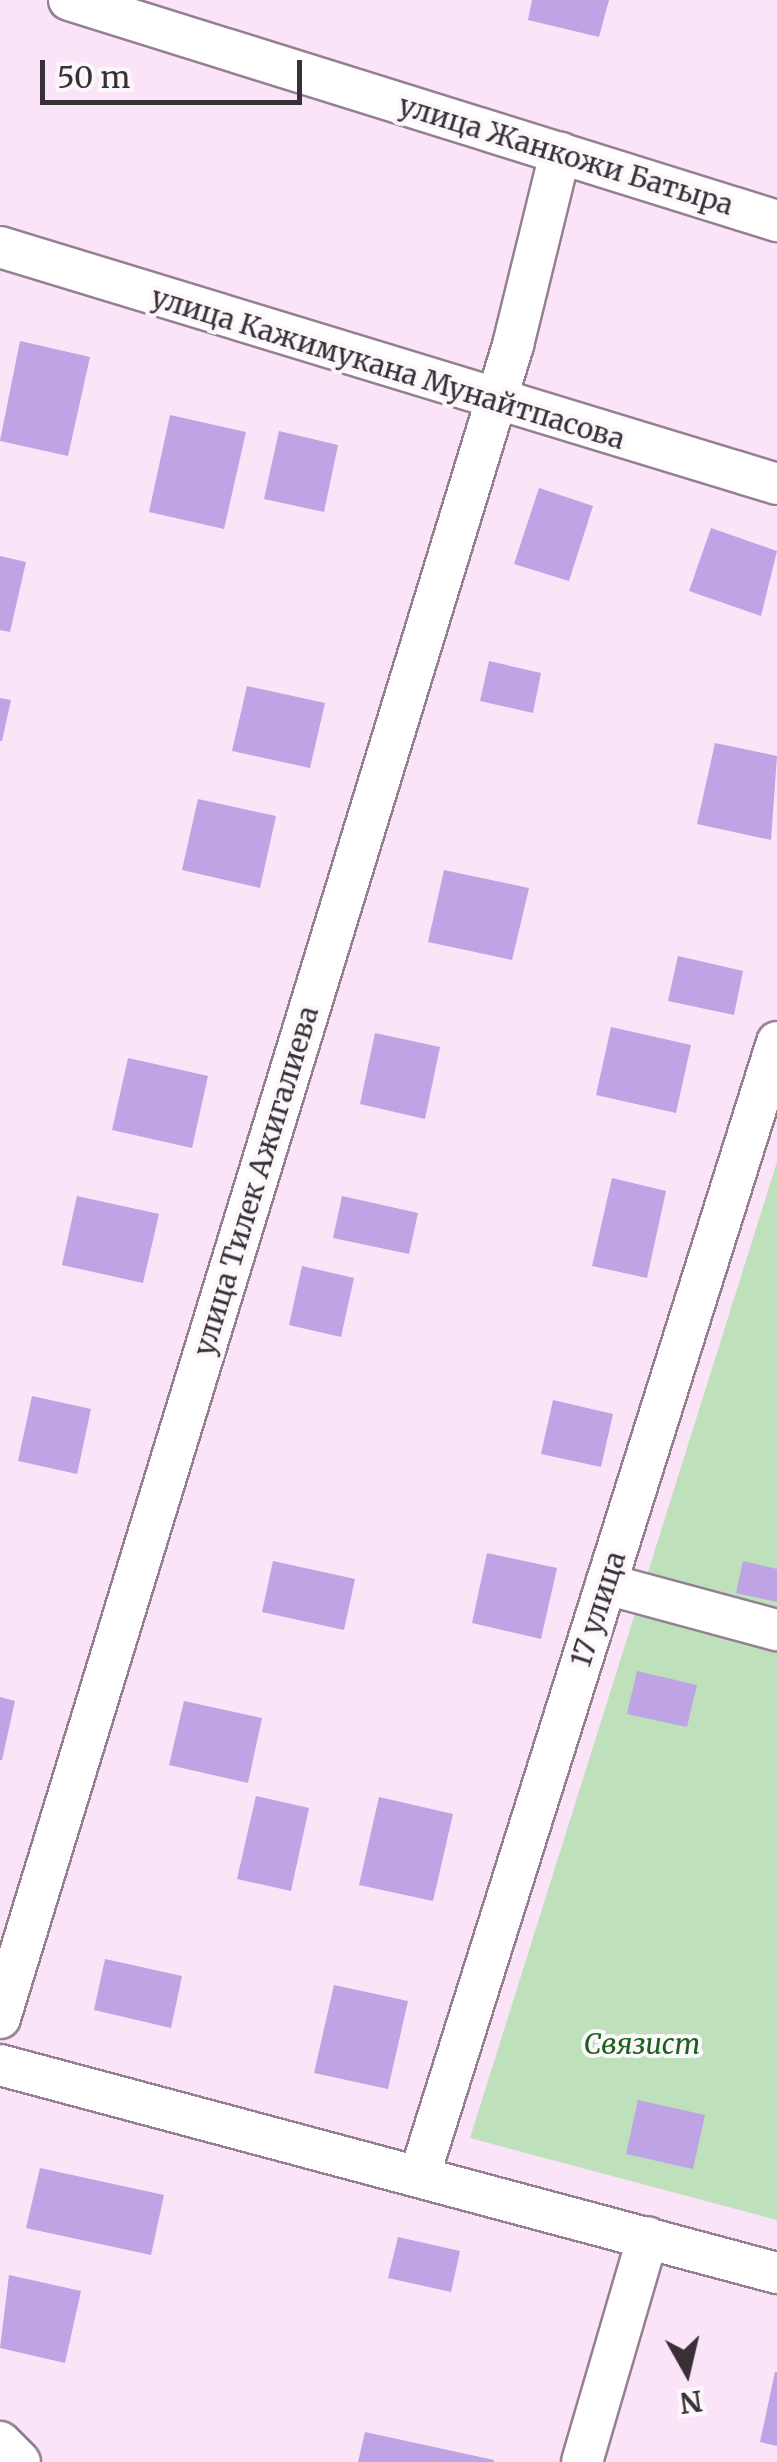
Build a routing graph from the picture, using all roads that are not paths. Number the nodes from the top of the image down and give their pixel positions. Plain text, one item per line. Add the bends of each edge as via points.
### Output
1 (69, 0) edge
2 (165, 14) edge
3 (560, 153) junction
4 (777, 221) edge
5 (0, 246) edge
6 (495, 404) junction
7 (777, 484) edge
8 (776, 1050) edge
9 (606, 1584) junction
10 (777, 1630) edge
11 (0, 2018) edge
12 (0, 2065) edge
13 (419, 2177) junction
14 (648, 2238) junction
15 (777, 2273) edge
16 (0, 2442) edge
17 (20, 2462) edge
18 (582, 2462) edge

1 - 2 street, улица Жанкожи Батыра
2 - 3 street, улица Жанкожи Батыра
3 - 4 street, улица Жанкожи Батыра
3 - 6 street, улица Тилек Ажигалиева
5 - 6 street, улица Кажимукана Мунайтпасова
6 - 7 street, улица Кажимукана Мунайтпасова
6 - 11 street, улица Тилек Ажигалиева
8 - 9 street, 17 улица
9 - 10 street
9 - 13 street, 17 улица
12 - 13 street
13 - 14 street
14 - 15 street
14 - 18 street
16 - 17 street

